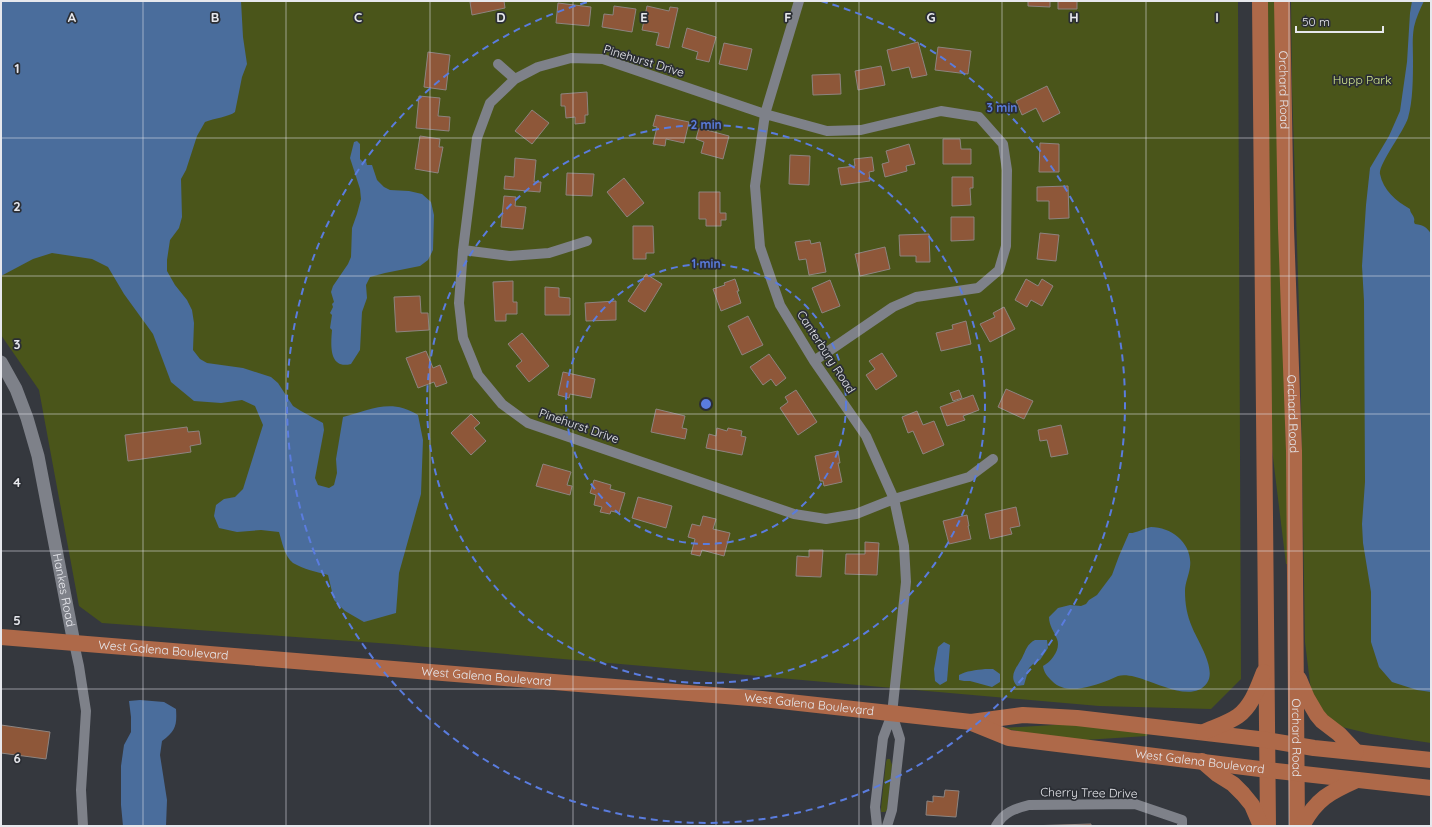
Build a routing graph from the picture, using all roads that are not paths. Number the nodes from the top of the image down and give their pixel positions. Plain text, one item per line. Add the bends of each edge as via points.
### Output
1 (799, 1) edge
2 (1260, 1) edge
3 (1282, 1) edge
4 (498, 64) dead end
5 (515, 80) junction
6 (765, 114) junction
7 (587, 242) dead end
8 (462, 250) junction
9 (814, 361) junction
10 (1, 362) edge
11 (993, 459) dead end
12 (894, 498) junction
13 (1, 637) edge
14 (74, 643) junction
15 (1267, 665) junction
16 (1296, 672) junction
17 (892, 714) junction
18 (971, 722) junction
19 (1204, 732) junction
20 (1268, 740) junction
21 (1296, 744) junction
22 (1356, 752) junction
23 (1431, 760) edge
24 (1202, 761) junction
25 (1268, 770) junction
26 (1296, 773) junction
27 (1357, 780) junction
28 (1431, 788) edge
29 (83, 826) edge
30 (877, 826) edge
31 (887, 826) edge
32 (996, 826) edge
33 (1182, 826) edge
34 (1261, 826) edge
35 (1268, 826) edge
36 (1297, 826) edge
37 (1302, 826) edge

1 - 6 street, Canterbury Road
2 - 15 main road, Orchard Road
3 - 16 main road, Orchard Road via 1286,228 1294,451
4 - 5 street
5 - 6 street, Pinehurst Drive via 538,67 571,58 603,60
5 - 8 street, Pinehurst Drive via 490,103 477,138
6 - 9 street, Canterbury Road via 755,186 760,247 780,305
6 - 9 street, Pinehurst Drive via 827,131 861,130 941,111 979,118 1003,144 1007,170 1006,246 999,270 978,288 916,296 893,307
7 - 8 street via 549,253 510,256
8 - 12 street, Pinehurst Drive via 459,303 462,338 478,375 502,404 528,423 794,514 826,519 856,514
9 - 12 street, Canterbury Road via 866,436
10 - 14 street, Hankes Road via 16,390 38,456
11 - 12 street, Pinehurst Drive via 969,477
12 - 17 street, Canterbury Road via 904,546 906,582
13 - 14 main road, West Galena Boulevard
14 - 17 main road, West Galena Boulevard via 762,699
14 - 29 street, Hankes Road via 86,711 81,790
15 - 19 main road via 1248,706 1239,715
15 - 20 main road, Orchard Road
16 - 21 main road, Orchard Road
16 - 22 main road via 1317,715
17 - 18 main road, West Galena Boulevard
17 - 30 street via 883,738 875,807
17 - 31 street via 900,740 892,810
18 - 19 main road, West Galena Boulevard via 1023,715 1078,718
18 - 24 main road, West Galena Boulevard via 1009,738
19 - 20 main road, West Galena Boulevard
20 - 21 main road, West Galena Boulevard
20 - 25 main road, Orchard Road
21 - 22 main road, West Galena Boulevard
21 - 26 main road, Orchard Road
22 - 23 main road, West Galena Boulevard
24 - 25 main road, West Galena Boulevard
24 - 34 main road via 1234,784 1252,805
25 - 26 main road, West Galena Boulevard
25 - 35 main road, Orchard Road
26 - 27 main road, West Galena Boulevard
26 - 36 main road, Orchard Road
27 - 28 main road, West Galena Boulevard
27 - 37 main road via 1322,798
32 - 33 street, Cherry Tree Drive via 1006,813 1029,805 1135,804 1182,820

